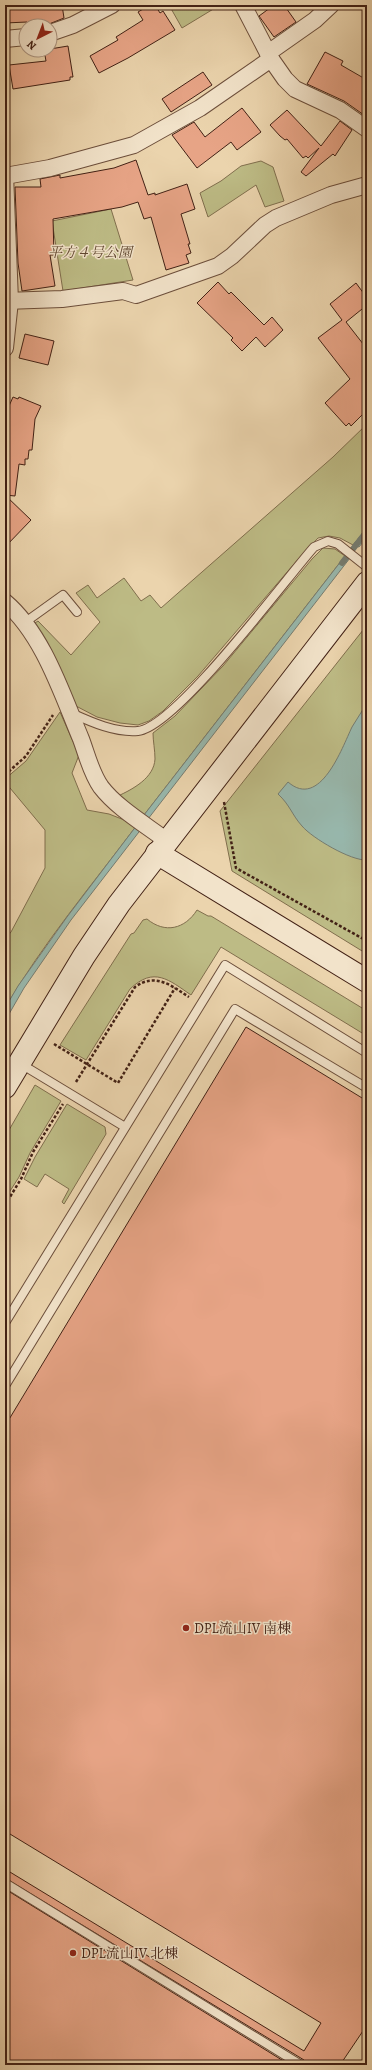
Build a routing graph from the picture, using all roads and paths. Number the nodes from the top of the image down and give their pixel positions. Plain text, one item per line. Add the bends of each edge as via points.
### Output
1 (112, 5) edge
2 (243, 5) edge
3 (331, 5) edge
4 (58, 30) edge
5 (18, 38) edge
6 (5, 39) edge
7 (270, 56) junction
8 (367, 129) edge
9 (5, 175) edge
10 (367, 185) edge
11 (7, 301) edge
12 (5, 348) edge
13 (367, 567) edge
14 (367, 583) edge
15 (5, 602) edge
16 (77, 612) dead end
17 (24, 623) junction
18 (66, 705) junction
19 (5, 775) edge
20 (224, 798) dead end
21 (162, 847) junction
22 (367, 941) edge
23 (367, 981) edge
24 (175, 988) junction
25 (190, 998) dead end
26 (53, 1044) dead end
27 (367, 1053) edge
28 (19, 1062) junction
29 (87, 1064) junction
30 (5, 1087) edge
31 (367, 1088) edge
32 (70, 1093) junction
33 (124, 1127) junction
34 (5, 1205) edge
35 (5, 1323) edge
36 (5, 1386) edge
37 (5, 1884) edge
38 (367, 2061) edge
39 (301, 2065) edge
40 (365, 2065) edge

1 - 4 street
2 - 7 street
3 - 7 street
5 - 6 street
7 - 8 street via 285,79 296,89 340,110
7 - 9 street via 200,108 134,145 58,166
9 - 11 street
10 - 11 street via 331,195 276,218 218,266 136,295 123,291 62,299
11 - 12 street
13 - 18 lane via 338,544 328,541 314,547 178,706 158,722 139,731 119,731
14 - 21 street
15 - 17 street
16 - 17 lane via 63,594
17 - 18 street via 45,655
18 - 19 path via 26,756
18 - 21 street via 101,786 122,808 142,822
20 - 22 path via 236,868
21 - 23 street
21 - 28 street via 84,956
24 - 25 path
24 - 29 path via 165,982 154,980 135,987
24 - 29 path via 118,1082
26 - 29 path
27 - 33 lane via 225,965
28 - 30 street
28 - 32 lane
29 - 32 path
31 - 36 lane via 235,1009
32 - 33 lane
32 - 34 path via 33,1152 21,1179
33 - 35 lane
37 - 39 lane
38 - 40 lane

